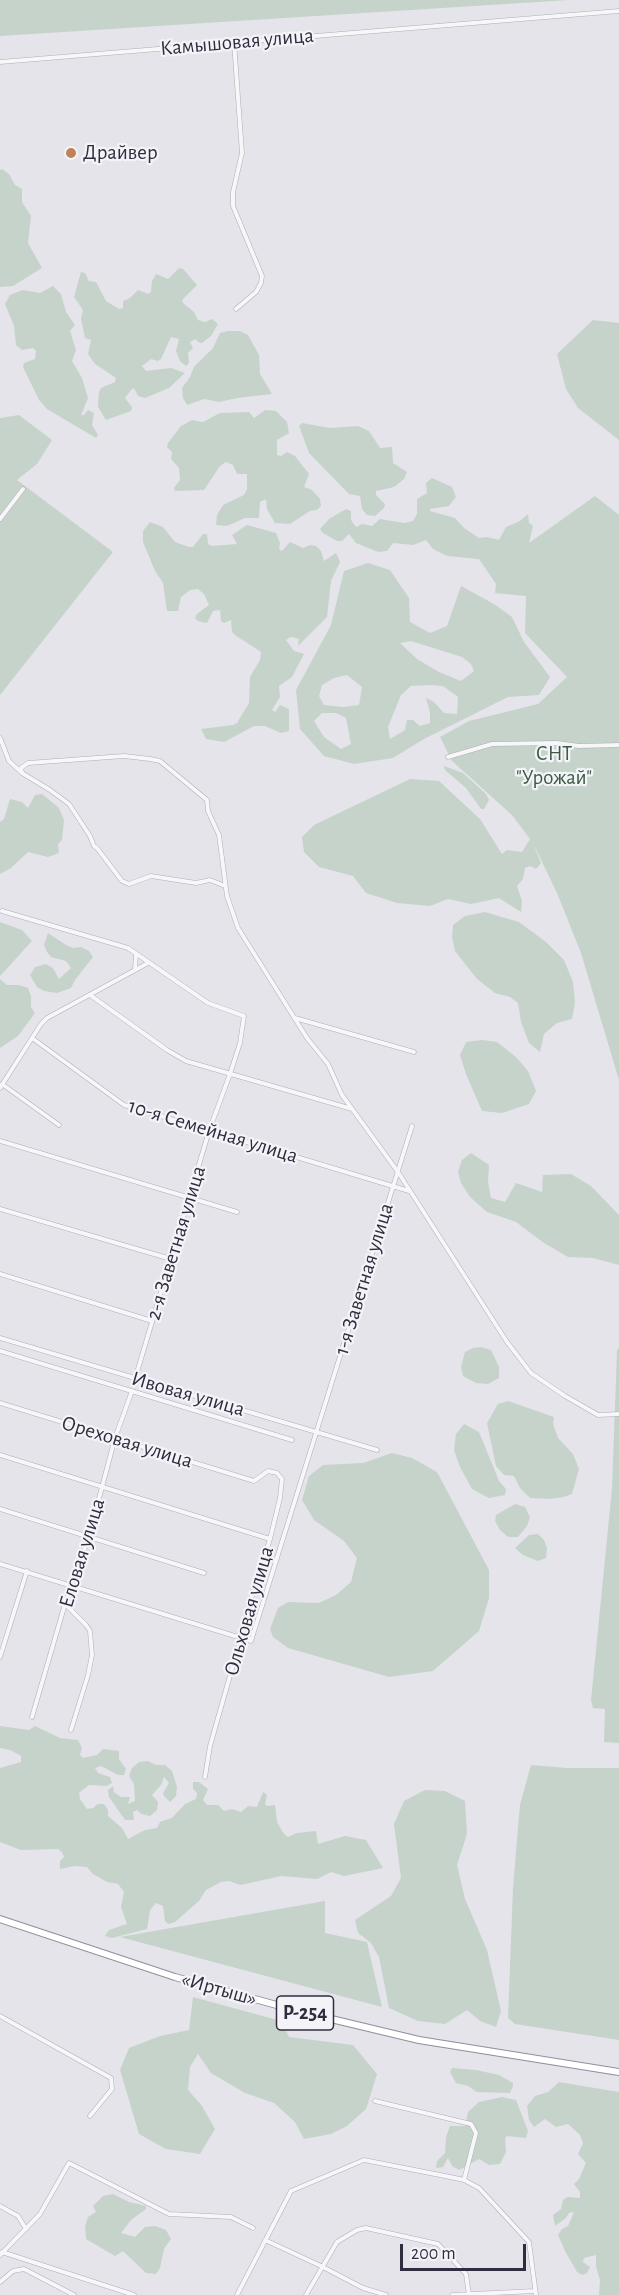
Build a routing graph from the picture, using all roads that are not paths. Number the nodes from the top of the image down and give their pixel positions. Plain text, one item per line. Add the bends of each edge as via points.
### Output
1 (619, 11) edge
2 (234, 42) junction
3 (0, 62) edge
4 (236, 309) dead end
5 (23, 489) dead end
6 (0, 519) edge
7 (0, 738) edge
8 (619, 745) edge
9 (448, 757) dead end
10 (22, 773) junction
11 (226, 886) junction
12 (2, 911) dead end
13 (136, 954) junction
14 (148, 963) junction
15 (135, 971) junction
16 (90, 995) junction
17 (294, 1017) junction
18 (32, 1038) junction
19 (414, 1052) dead end
20 (230, 1074) junction
21 (1, 1086) edge
22 (352, 1109) junction
23 (59, 1125) dead end
24 (412, 1126) dead end
25 (209, 1131) junction
26 (0, 1141) edge
27 (398, 1172) junction
28 (393, 1185) junction
29 (410, 1191) junction
30 (191, 1198) junction
31 (0, 1209) edge
32 (237, 1212) dead end
33 (171, 1259) junction
34 (0, 1274) edge
35 (152, 1321) junction
36 (0, 1338) edge
37 (0, 1351) edge
38 (135, 1379) junction
39 (132, 1391) junction
40 (0, 1403) edge
41 (619, 1414) edge
42 (315, 1432) junction
43 (115, 1438) junction
44 (292, 1440) dead end
45 (376, 1450) dead end
46 (0, 1455) edge
47 (254, 1481) joint
48 (102, 1487) junction
49 (0, 1509) edge
50 (88, 1536) junction
51 (270, 1539) junction
52 (0, 1564) edge
53 (27, 1571) junction
54 (204, 1573) dead end
55 (74, 1585) junction
56 (65, 1604) junction
57 (239, 1637) junction
58 (0, 1658) edge
59 (32, 1717) dead end
60 (71, 1730) dead end
61 (205, 1776) dead end
62 (0, 1919) edge
63 (0, 2016) edge
64 (619, 2072) edge
65 (375, 2101) dead end
66 (90, 2116) dead end
67 (464, 2180) junction
68 (0, 2206) edge
69 (253, 2228) dead end
70 (26, 2229) junction
71 (265, 2240) junction
72 (1, 2253) edge
73 (321, 2266) junction
74 (0, 2282) edge
75 (363, 2288) junction
76 (535, 2293) edge
77 (469, 2294) edge
78 (74, 2295) edge
79 (134, 2295) edge
80 (237, 2295) edge
81 (306, 2295) edge
82 (367, 2295) edge
83 (386, 2295) edge
84 (452, 2295) edge

1 - 2 street, Камышовая улица
2 - 3 street, Камышовая улица
2 - 4 street via 242,153 233,206 262,276 256,292
5 - 6 street
7 - 10 street via 9,761
8 - 9 street via 492,744
10 - 11 street via 69,804 94,846 122,881 129,884 151,876 196,883 210,880
10 - 11 street via 21,768 28,764 92,758 124,756 160,761 207,800 219,835
11 - 17 street via 238,928
12 - 13 street
13 - 14 street
13 - 15 street
14 - 15 street
14 - 20 street, 2-я Заветная улица via 208,1002 244,1016
15 - 16 street
16 - 18 street via 47,1018
16 - 20 street via 173,1054
17 - 19 street
17 - 22 street via 328,1065
18 - 21 street
18 - 25 street, 10-я Семейная улица via 124,1105
20 - 22 street
20 - 25 street, 2-я Заветная улица
21 - 23 street
22 - 27 street
24 - 27 street, 1-я Заветная улица
25 - 28 street, 10-я Семейная улица
25 - 30 street, 2-я Заветная улица
26 - 30 street
27 - 28 street, 1-я Заветная улица
27 - 29 street
28 - 29 street, 10-я Семейная улица
28 - 42 street, 1-я Заветная улица
29 - 41 street via 531,1373 597,1415
30 - 32 street
30 - 33 street, 2-я Заветная улица
31 - 33 street
33 - 35 street, 2-я Заветная улица
34 - 35 street
35 - 38 street, 2-я Заветная улица
36 - 38 street, Ивовая улица
37 - 39 street, Ивовая улица
38 - 42 street, Ивовая улица
39 - 43 street, Еловая улица
39 - 44 street, Ивовая улица
40 - 43 street, Ореховая улица
42 - 45 street, Ивовая улица
42 - 57 street, 1-я Заветная улица via 252,1641
43 - 47 street, Ореховая улица
43 - 48 street, Еловая улица
46 - 48 street
47 - 51 street, Ольховая улица via 268,1471 282,1479
48 - 50 street, Еловая улица
48 - 51 street
49 - 50 street
50 - 54 street
50 - 55 street, Еловая улица
51 - 57 street, Ольховая улица
52 - 53 street
53 - 55 street
53 - 58 street
55 - 56 street, Еловая улица
55 - 57 street
56 - 59 street, Еловая улица
56 - 60 street via 90,1631 91,1644 91,1662
57 - 61 street, Ольховая улица
62 - 64 highway, «Иртыш» / Р-254 via 175,1977 302,2012 419,2040
63 - 66 street via 111,2078 112,2089
65 - 67 street via 471,2124 476,2133
67 - 71 street via 358,2162 294,2188
67 - 76 street via 479,2188 529,2242
68 - 70 street via 18,2216
69 - 70 street via 231,2217 169,2214 72,2163
70 - 72 street
71 - 73 street
71 - 80 street
72 - 79 street
73 - 75 street
73 - 77 street via 337,2242 366,2228 438,2244 466,2274
73 - 81 street
74 - 78 street via 13,2271 24,2269
75 - 82 street
75 - 83 street
76 - 77 street
77 - 84 street

